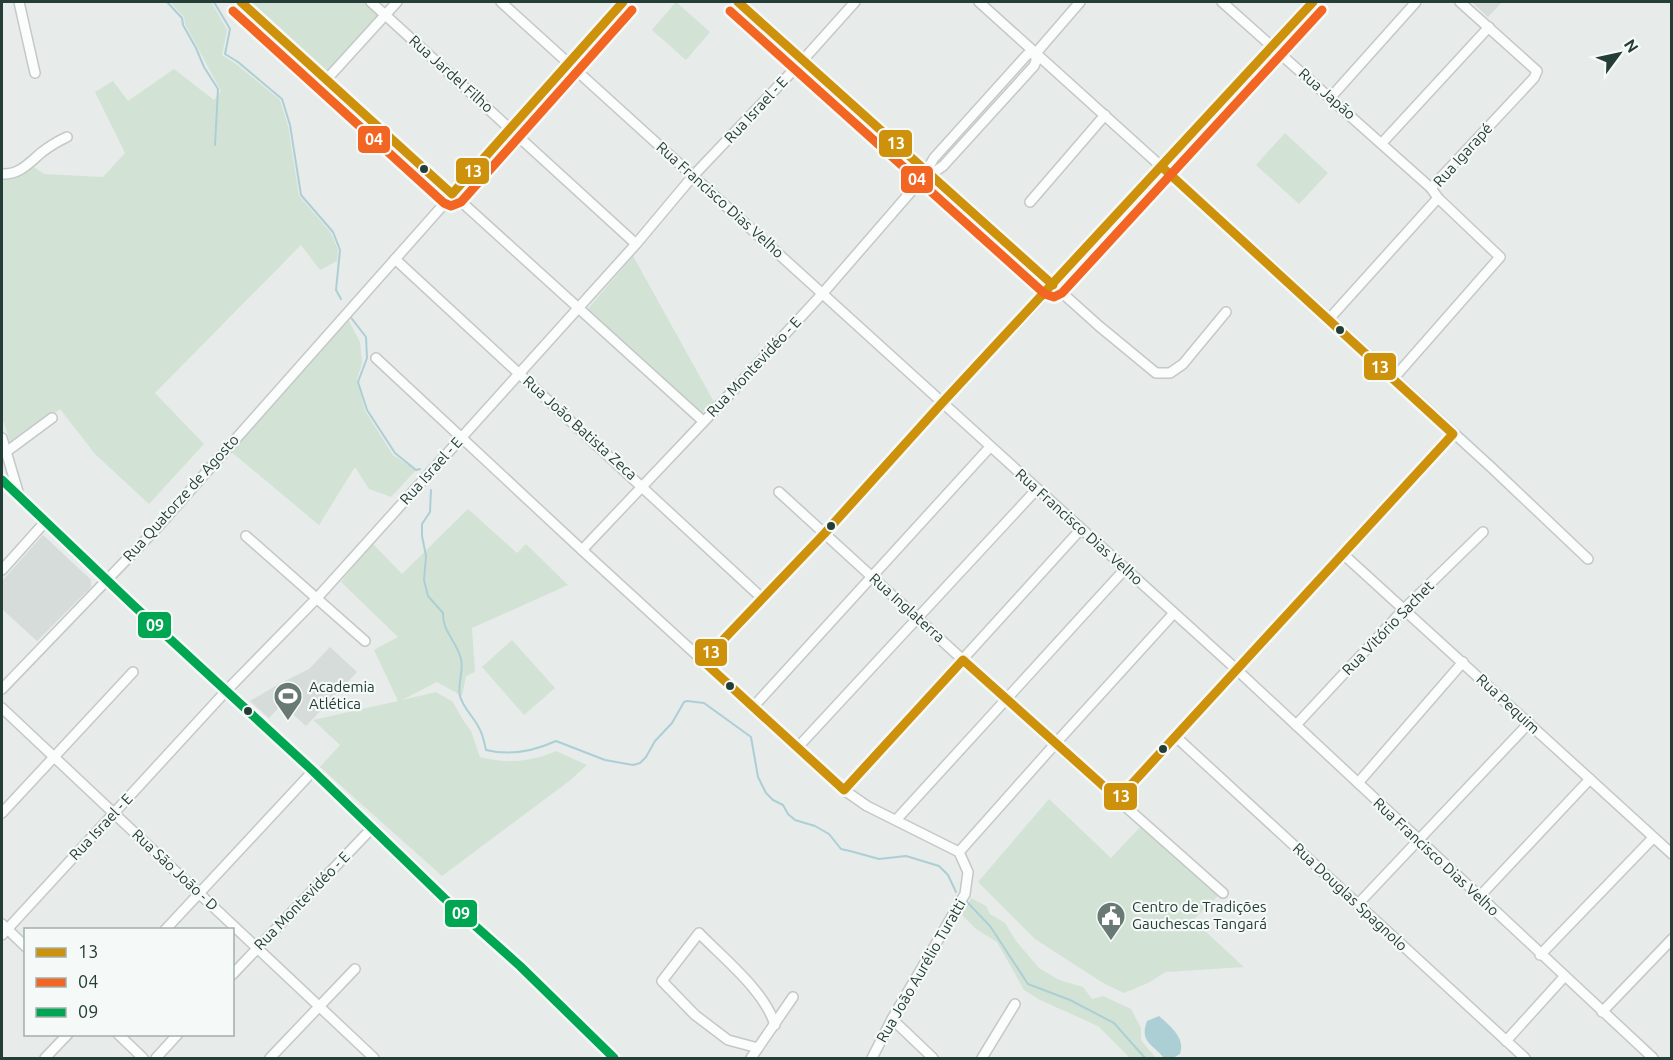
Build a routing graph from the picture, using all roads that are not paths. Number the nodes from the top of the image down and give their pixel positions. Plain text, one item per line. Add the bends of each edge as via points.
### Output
1 (19, 2) edge
2 (241, 2) edge
3 (371, 2) edge
4 (397, 2) edge
5 (501, 2) edge
6 (623, 2) edge
7 (738, 2) edge
8 (855, 2) edge
9 (979, 2) edge
10 (1080, 2) edge
11 (1221, 2) edge
12 (1313, 2) edge
13 (1416, 2) edge
14 (1460, 2) edge
15 (385, 14) junction
16 (1489, 27) junction
17 (1273, 46) junction
18 (1036, 53) junction
19 (803, 60) junction
20 (569, 63) junction
21 (35, 73) dead end
22 (327, 79) junction
23 (1331, 97) junction
24 (1105, 115) junction
25 (511, 128) junction
26 (67, 137) dead end
27 (1382, 143) junction
28 (1162, 167) junction
29 (2, 174) edge
30 (925, 175) junction
31 (693, 176) junction
32 (1431, 188) junction
33 (452, 194) junction
34 (1438, 198) junction
35 (1030, 202) dead end
36 (636, 244) junction
37 (395, 259) junction
38 (1053, 285) junction
39 (822, 293) junction
40 (578, 309) junction
41 (1227, 312) dead end
42 (1329, 319) junction
43 (376, 358) dead end
44 (519, 373) junction
45 (1393, 379) junction
46 (942, 403) junction
47 (52, 418) dead end
48 (703, 421) junction
49 (1454, 434) junction
50 (2, 438) edge
51 (461, 438) junction
52 (990, 447) junction
53 (6, 452) junction
54 (2, 480) edge
55 (643, 486) junction
56 (1037, 489) junction
57 (779, 492) dead end
58 (20, 498) junction
59 (45, 522) junction
60 (1081, 529) junction
61 (1483, 532) dead end
62 (824, 534) junction
63 (246, 536) dead end
64 (582, 550) junction
65 (1343, 554) junction
66 (1588, 560) dead end
67 (1125, 569) junction
68 (2, 570) edge
69 (872, 577) junction
70 (106, 580) junction
71 (317, 598) junction
72 (763, 598) junction
73 (1404, 609) junction
74 (1174, 613) junction
75 (917, 618) junction
76 (365, 641) dead end
77 (963, 660) junction
78 (703, 661) junction
79 (1463, 662) junction
80 (1236, 669) junction
81 (133, 672) dead end
82 (2, 689) edge
83 (227, 690) junction
84 (1006, 699) junction
85 (754, 706) junction
86 (2, 708) edge
87 (1529, 723) junction
88 (1296, 725) junction
89 (1175, 735) junction
90 (1055, 744) junction
91 (798, 747) junction
92 (55, 757) junction
93 (313, 771) junction
94 (1590, 779) junction
95 (1358, 783) junction
96 (844, 790) junction
97 (1118, 799) junction
98 (2, 813) edge
99 (114, 813) junction
100 (896, 820) junction
101 (372, 828) junction
102 (1653, 838) junction
103 (1419, 840) junction
104 (959, 852) junction
105 (1671, 854) edge
106 (200, 893) junction
107 (1223, 893) dead end
108 (1479, 897) junction
109 (1358, 904) junction
110 (167, 928) edge
111 (3, 929) edge
112 (1671, 939) edge
113 (24, 945) edge
114 (257, 948) junction
115 (1540, 956) junction
116 (355, 969) dead end
117 (234, 973) edge
118 (1564, 977) junction
119 (793, 998) dead end
120 (1015, 1004) dead end
121 (320, 1008) junction
122 (1602, 1012) junction
123 (892, 1019) junction
124 (775, 1025) junction
125 (67, 1036) edge
126 (119, 1036) edge
127 (177, 1036) edge
128 (1506, 1041) junction
129 (758, 1048) junction
130 (609, 1057) edge
131 (45, 1059) edge
132 (143, 1059) edge
133 (156, 1059) edge
134 (270, 1059) edge
135 (374, 1059) edge
136 (751, 1059) edge
137 (872, 1059) edge
138 (933, 1059) edge
139 (982, 1059) edge
140 (1525, 1059) edge
141 (1653, 1059) edge

1 - 21 street
2 - 22 street
3 - 15 street, Rua Jardel Filho
4 - 15 street
5 - 20 street, Rua Francisco Dias Velho
6 - 20 street, Rua Quatorze de Agosto
7 - 19 street
8 - 19 street, Rua Israel - E
9 - 18 street
10 - 18 street, Rua Montevidéo - E
11 - 17 street, Rua Japão
12 - 17 street
13 - 23 street
14 - 16 street
15 - 22 street
15 - 25 street, Rua Jardel Filho
16 - 27 street
16 - 32 street, Rua Igarapé via 1537,71
17 - 23 street, Rua Japão
17 - 28 street
18 - 24 street
18 - 30 street, Rua Montevidéo - E via 1025,57 934,158
19 - 30 street
19 - 31 street, Rua Israel - E
20 - 25 street, Rua Quatorze de Agosto
20 - 31 street, Rua Francisco Dias Velho
22 - 33 street
23 - 27 street, Rua Japão
24 - 28 street
24 - 35 street
25 - 33 street, Rua Quatorze de Agosto
25 - 36 street, Rua Jardel Filho
26 - 29 street via 27,167
27 - 32 street, Rua Japão
28 - 38 street
28 - 42 street
30 - 38 street
30 - 39 street, Rua Montevidéo - E
31 - 36 street, Rua Israel - E
31 - 39 street, Rua Francisco Dias Velho
32 - 34 street, Rua Igarapé
33 - 37 street, Rua Quatorze de Agosto
33 - 40 street
34 - 42 street, Rua Igarapé
34 - 45 street via 1500,257
36 - 40 street, Rua Israel - E
37 - 44 street, Rua João Batista Zeca
37 - 70 street, Rua Quatorze de Agosto via 156,529
38 - 41 street via 1156,373 1170,373 1183,364
38 - 46 street
39 - 46 street, Rua Francisco Dias Velho
39 - 48 street, Rua Montevidéo - E
40 - 44 street, Rua Israel - E
40 - 48 street
42 - 45 street
43 - 51 street
44 - 51 street, Rua Israel - E
44 - 55 street, Rua João Batista Zeca
45 - 49 street
46 - 52 street, Rua Francisco Dias Velho
46 - 62 street
47 - 53 street
48 - 55 street, Rua Montevidéo - E
49 - 65 street
49 - 66 street
50 - 53 street
51 - 64 street
51 - 71 street, Rua Israel - E
52 - 56 street, Rua Francisco Dias Velho
52 - 69 street
53 - 58 street
54 - 58 street
55 - 64 street, Rua Montevidéo - E
55 - 72 street, Rua João Batista Zeca
56 - 60 street, Rua Francisco Dias Velho
56 - 75 street
57 - 62 street, Rua Inglaterra
58 - 59 street
59 - 68 street
59 - 70 street
60 - 67 street, Rua Francisco Dias Velho
60 - 77 street
61 - 73 street, Rua Vitório Sachet
62 - 69 street, Rua Inglaterra
62 - 72 street
63 - 71 street
64 - 78 street
65 - 73 street, Rua Pequim
65 - 80 street
67 - 74 street, Rua Francisco Dias Velho
67 - 84 street
69 - 75 street, Rua Inglaterra
69 - 85 street
70 - 82 street, Rua Quatorze de Agosto
70 - 83 street
71 - 76 street
71 - 83 street, Rua Israel - E
72 - 78 street
73 - 79 street, Rua Pequim
73 - 88 street, Rua Vitório Sachet
74 - 80 street, Rua Francisco Dias Velho
74 - 90 street
75 - 77 street, Rua Inglaterra
75 - 91 street
77 - 84 street, Rua Inglaterra
77 - 96 street
78 - 85 street
79 - 87 street, Rua Pequim
79 - 95 street
80 - 88 street, Rua Francisco Dias Velho
80 - 89 street
81 - 92 street
83 - 93 street
83 - 99 street, Rua Israel - E
84 - 90 street, Rua Inglaterra
84 - 100 street
85 - 91 street
86 - 92 street, Rua São João - D
87 - 94 street, Rua Pequim
87 - 103 street
88 - 95 street, Rua Francisco Dias Velho
89 - 97 street
89 - 109 street, Rua Douglas Spagnolo
90 - 97 street, Rua Inglaterra
90 - 104 street
91 - 96 street
92 - 98 street
92 - 99 street, Rua São João - D
93 - 101 street
93 - 106 street
94 - 102 street, Rua Pequim
94 - 108 street
95 - 103 street, Rua Francisco Dias Velho
96 - 100 street
97 - 107 street, Rua Inglaterra
99 - 106 street, Rua São João - D
99 - 111 street, Rua Israel - E
100 - 104 street
101 - 114 street, Rua Montevidéo - E
101 - 130 street via 520,966
102 - 105 street, Rua Pequim
102 - 115 street
103 - 108 street, Rua Francisco Dias Velho
103 - 109 street
104 - 123 street, Rua João Aurélio Turatti via 966,867 965,894
106 - 110 street
106 - 114 street, Rua São João - D
108 - 115 street, Rua Francisco Dias Velho
109 - 128 street, Rua Douglas Spagnolo
111 - 113 street
112 - 122 street
114 - 117 street, Rua Montevidéo - E
114 - 121 street, Rua São João - D
115 - 118 street, Rua Francisco Dias Velho
116 - 121 street
118 - 122 street, Rua Francisco Dias Velho
118 - 128 street
119 - 124 street
120 - 139 street
121 - 134 street
121 - 135 street, Rua São João - D
122 - 141 street, Rua Francisco Dias Velho
123 - 137 street, Rua João Aurélio Turatti
123 - 138 street
124 - 129 street
124 - 129 street via 759,996 699,933 662,981 695,1015 728,1040
125 - 131 street
126 - 132 street
127 - 133 street
128 - 140 street, Rua Douglas Spagnolo
129 - 136 street

